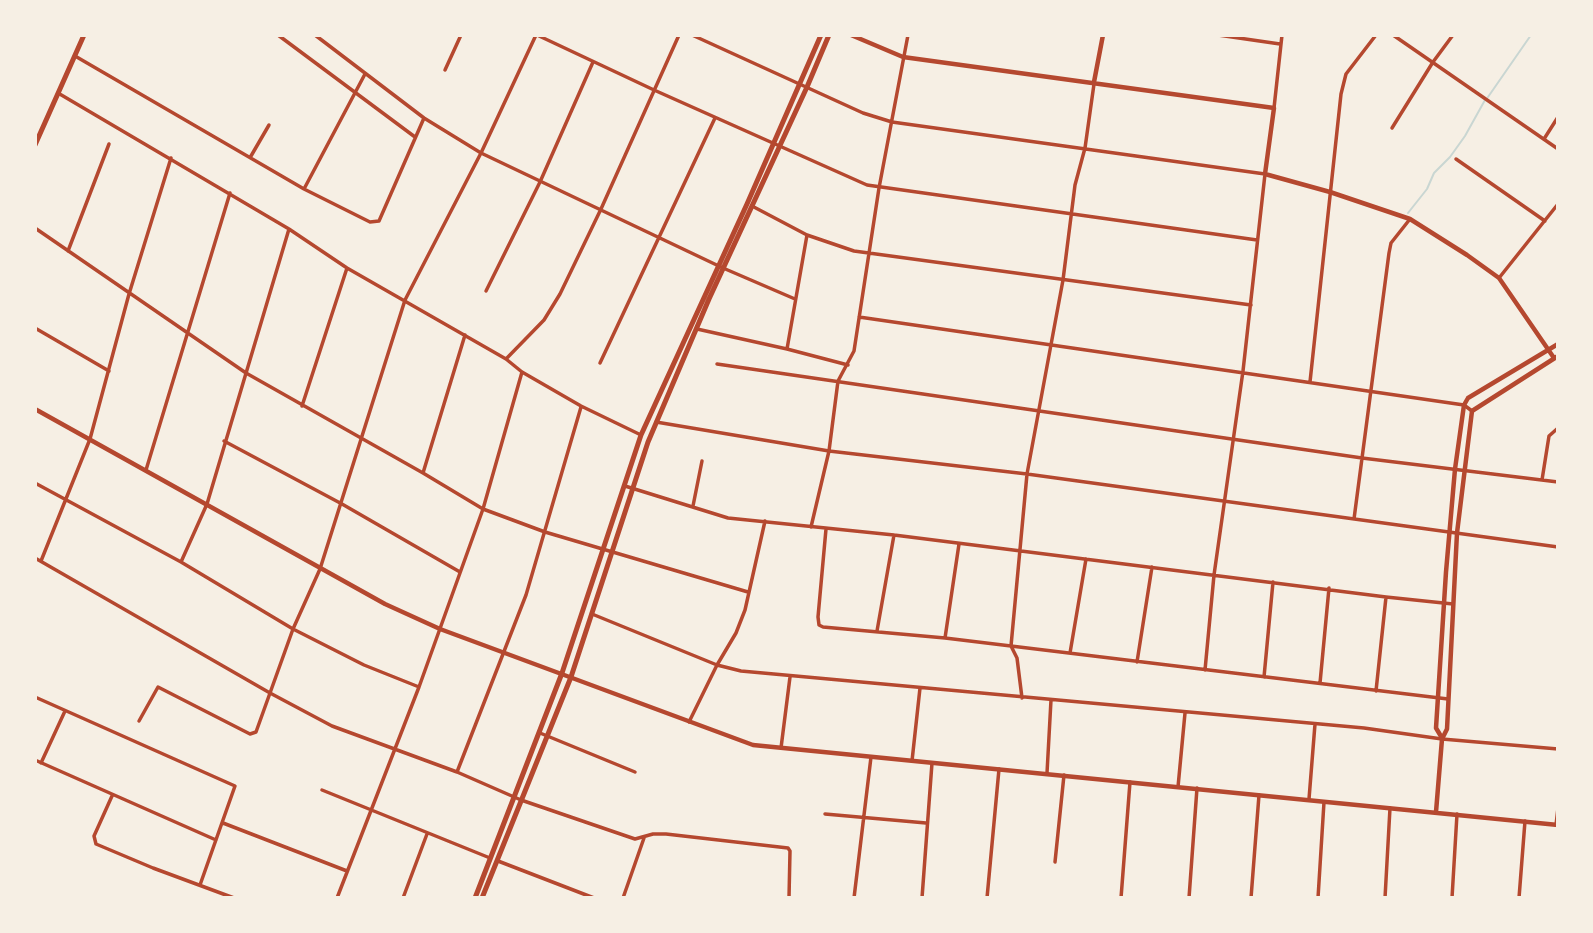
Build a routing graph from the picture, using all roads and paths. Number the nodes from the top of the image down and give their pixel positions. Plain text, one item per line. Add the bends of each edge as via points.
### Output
1 (84, 35) edge
2 (278, 35) edge
3 (315, 35) edge
4 (461, 35) edge
5 (537, 35) edge
6 (678, 35) edge
7 (692, 35) edge
8 (821, 35) edge
9 (829, 35) edge
10 (851, 35) edge
11 (908, 35) edge
12 (1103, 35) edge
13 (1218, 35) edge
14 (1282, 35) edge
15 (1376, 35) edge
16 (1393, 35) edge
17 (1453, 35) edge
18 (1280, 44) junction
19 (75, 57) junction
20 (903, 57) junction
21 (593, 62) junction
22 (1433, 62) junction
23 (445, 70) dead end
24 (365, 74) junction
25 (1094, 82) junction
26 (799, 83) junction
27 (807, 87) junction
28 (654, 90) junction
29 (58, 92) junction
30 (355, 94) junction
31 (1274, 108) junction
32 (1558, 117) edge
33 (424, 118) junction
34 (715, 118) junction
35 (892, 122) junction
36 (269, 125) dead end
37 (1392, 128) dead end
38 (415, 137) junction
39 (1544, 139) junction
40 (109, 144) dead end
41 (777, 144) junction
42 (35, 145) edge
43 (1085, 148) junction
44 (1558, 149) edge
45 (481, 153) junction
46 (250, 157) junction
47 (171, 158) junction
48 (1455, 159) dead end
49 (1265, 174) junction
50 (540, 182) junction
51 (879, 188) junction
52 (304, 189) junction
53 (1330, 192) junction
54 (230, 193) junction
55 (1558, 204) edge
56 (752, 206) junction
57 (601, 209) junction
58 (1073, 214) junction
59 (1410, 219) junction
60 (1545, 220) junction
61 (35, 229) edge
62 (289, 229) junction
63 (807, 234) junction
64 (661, 237) junction
65 (1257, 240) junction
66 (68, 251) junction
67 (870, 253) junction
68 (721, 266) junction
69 (347, 268) junction
70 (1499, 278) junction
71 (1063, 280) junction
72 (486, 291) dead end
73 (129, 293) junction
74 (796, 299) junction
75 (405, 300) junction
76 (1251, 304) junction
77 (859, 317) junction
78 (35, 328) edge
79 (696, 328) junction
80 (187, 334) junction
81 (465, 335) junction
82 (1558, 344) edge
83 (1050, 345) junction
84 (787, 349) junction
85 (1549, 350) junction
86 (1556, 357) edge
87 (506, 359) junction
88 (600, 363) dead end
89 (717, 364) dead end
90 (848, 365) junction
91 (108, 371) junction
92 (522, 372) junction
93 (1244, 372) junction
94 (246, 373) junction
95 (838, 381) junction
96 (1310, 382) junction
97 (1372, 391) junction
98 (1464, 405) junction
99 (302, 406) junction
100 (581, 406) junction
101 (35, 409) edge
102 (1040, 410) junction
103 (1472, 411) junction
104 (656, 422) junction
105 (1558, 428) edge
106 (641, 435) junction
107 (1234, 438) junction
108 (90, 439) junction
109 (362, 439) junction
110 (225, 441) junction
111 (829, 451) junction
112 (1362, 458) junction
113 (702, 461) dead end
114 (1455, 469) junction
115 (146, 470) junction
116 (1465, 470) junction
117 (423, 473) junction
118 (1027, 474) junction
119 (1542, 480) junction
120 (1558, 482) edge
121 (35, 483) edge
122 (624, 485) junction
123 (632, 488) junction
124 (67, 500) junction
125 (1224, 502) junction
126 (207, 504) junction
127 (342, 504) junction
128 (693, 506) junction
129 (482, 509) junction
130 (1354, 519) junction
131 (765, 521) junction
132 (811, 527) junction
133 (826, 529) junction
134 (545, 532) junction
135 (1449, 532) junction
136 (1457, 534) junction
137 (894, 535) junction
138 (959, 543) junction
139 (1558, 547) edge
140 (604, 549) junction
141 (1021, 551) junction
142 (612, 552) junction
143 (35, 558) edge
144 (1086, 559) junction
145 (41, 561) junction
146 (181, 562) junction
147 (1152, 567) junction
148 (320, 569) junction
149 (460, 572) junction
150 (1214, 575) junction
151 (1273, 582) junction
152 (1329, 588) junction
153 (748, 592) junction
154 (1386, 597) junction
155 (1445, 603) junction
156 (1453, 604) junction
157 (592, 614) junction
158 (293, 629) junction
159 (440, 629) junction
160 (877, 631) junction
161 (946, 638) junction
162 (1011, 646) junction
163 (503, 652) junction
164 (1070, 653) junction
165 (1137, 662) junction
166 (717, 665) junction
167 (1205, 670) junction
168 (562, 673) junction
169 (571, 677) junction
170 (790, 677) junction
171 (1264, 677) junction
172 (1321, 683) junction
173 (419, 687) junction
174 (920, 688) junction
175 (1376, 691) junction
176 (270, 693) junction
177 (35, 697) edge
178 (1022, 698) junction
179 (1438, 698) junction
180 (1447, 699) junction
181 (1051, 701) junction
182 (65, 711) junction
183 (1185, 713) junction
184 (139, 721) dead end
185 (689, 722) junction
186 (1315, 724) junction
187 (539, 732) junction
188 (547, 737) junction
189 (1442, 739) junction
190 (781, 748) junction
191 (395, 749) junction
192 (1558, 749) edge
193 (871, 757) junction
194 (35, 760) edge
195 (912, 761) junction
196 (41, 763) junction
197 (932, 763) junction
198 (999, 769) junction
199 (457, 772) junction
200 (635, 772) dead end
201 (1047, 773) junction
202 (1064, 775) junction
203 (1130, 782) junction
204 (1178, 787) junction
205 (1197, 788) junction
206 (323, 790) dead end
207 (1259, 795) junction
208 (112, 796) junction
209 (514, 797) junction
210 (1309, 799) junction
211 (521, 800) junction
212 (1324, 801) junction
213 (1390, 808) junction
214 (1558, 808) edge
215 (372, 810) junction
216 (1436, 812) junction
217 (825, 814) dead end
218 (1457, 814) junction
219 (863, 816) junction
220 (1525, 821) junction
221 (223, 823) junction
222 (926, 824) junction
223 (1557, 825) edge
224 (427, 834) junction
225 (644, 838) junction
226 (216, 840) junction
227 (494, 860) junction
228 (1055, 862) dead end
229 (347, 871) junction
230 (200, 885) junction
231 (234, 898) edge
232 (337, 898) edge
233 (403, 898) edge
234 (475, 898) edge
235 (482, 898) edge
236 (594, 898) edge
237 (623, 898) edge
238 (789, 898) edge
239 (854, 898) edge
240 (922, 898) edge
241 (987, 898) edge
242 (1121, 898) edge
243 (1189, 898) edge
244 (1251, 898) edge
245 (1318, 898) edge
246 (1385, 898) edge
247 (1452, 898) edge
248 (1518, 898) edge

1 - 19 main road
2 - 30 street
3 - 24 street
4 - 23 street
5 - 21 street
5 - 45 street
6 - 28 street
7 - 26 street
8 - 26 main road
9 - 27 main road
10 - 20 street
11 - 20 street
12 - 25 street
13 - 18 street
14 - 18 street
15 - 53 street via 1346,74
16 - 22 street
17 - 22 street
18 - 31 street
19 - 29 main road
19 - 46 street
20 - 25 street
20 - 35 street
21 - 28 street
21 - 50 street
22 - 37 street
22 - 39 street
24 - 30 street
24 - 33 street
25 - 31 street
25 - 43 street
26 - 27 street
26 - 41 main road
27 - 35 street
27 - 41 main road
28 - 34 street
28 - 57 street
29 - 42 main road
29 - 47 street
30 - 38 street
30 - 52 street
31 - 49 street
32 - 39 street
33 - 38 street
33 - 45 street
34 - 41 street
34 - 64 street
35 - 43 street
35 - 51 street
36 - 46 street
38 - 52 street via 379,221 370,222
39 - 44 street
40 - 66 street
41 - 51 street
41 - 56 main road
41 - 68 main road
43 - 49 street
43 - 58 street
45 - 50 street
45 - 75 street
46 - 52 street
47 - 54 street
47 - 73 street
48 - 60 street
49 - 53 street
49 - 65 street
50 - 57 street
50 - 72 street
51 - 58 street
51 - 67 street
53 - 59 street
53 - 96 street
54 - 62 street
54 - 80 street
55 - 60 street
56 - 63 street
56 - 68 main road
57 - 64 street
57 - 87 street via 544,320
58 - 65 street
58 - 71 street
59 - 70 street
59 - 97 street via 1388,253
60 - 70 street
61 - 66 street
62 - 69 street
62 - 94 street
63 - 67 street
63 - 74 street
64 - 68 street
64 - 88 street
65 - 76 street
66 - 73 street
67 - 71 street
67 - 77 street
68 - 74 street
68 - 79 main road
68 - 106 main road
69 - 75 street
69 - 99 street
70 - 85 street
71 - 76 street
71 - 83 street
73 - 80 street
73 - 91 street
74 - 84 street
75 - 81 street
75 - 109 street
76 - 93 street
77 - 83 street
77 - 90 street
78 - 91 street
79 - 84 street
79 - 104 main road
80 - 94 street
80 - 115 street
81 - 87 street
81 - 117 street
82 - 85 street
83 - 93 street
83 - 102 street
84 - 90 street
85 - 86 street
85 - 98 street via 1468,398
86 - 103 street
87 - 92 street
89 - 95 street
90 - 95 street
91 - 108 street
92 - 100 street
92 - 129 street
93 - 96 street
93 - 107 street
94 - 99 street
94 - 110 street
95 - 102 street
95 - 111 street
96 - 97 street
97 - 98 street
97 - 112 street
98 - 103 street
98 - 114 street
99 - 109 street
100 - 106 street
100 - 134 street
101 - 108 street
102 - 107 street
102 - 118 street
103 - 116 street
104 - 111 street
104 - 123 main road
105 - 119 street via 1549,436
106 - 122 main road
107 - 112 street
107 - 125 street
108 - 115 street
108 - 124 street
109 - 117 street
109 - 127 street
110 - 126 street
110 - 127 street
111 - 118 street
111 - 132 street
112 - 114 street
112 - 130 street
113 - 128 street
114 - 116 street
114 - 135 street
115 - 126 street
116 - 119 street
116 - 136 street
117 - 129 street
118 - 125 street
118 - 141 street
119 - 120 street
121 - 124 street
122 - 123 street
122 - 140 main road
123 - 128 street
123 - 142 main road
124 - 145 street
124 - 146 street
125 - 130 street
125 - 150 street
126 - 146 street
126 - 148 street
127 - 148 street
127 - 149 street
128 - 131 street via 728,518
129 - 134 street
129 - 149 street
130 - 135 street
131 - 132 street
131 - 153 street
132 - 133 street
133 - 137 street
133 - 160 street via 819,625
134 - 140 street
134 - 163 street
135 - 136 street
135 - 155 street
136 - 139 street
136 - 156 street
137 - 138 street
137 - 160 street
138 - 141 street
138 - 161 street
140 - 142 street
140 - 168 main road
141 - 144 street
141 - 162 street
142 - 153 street
142 - 157 main road
143 - 145 street
144 - 147 street
144 - 164 street
145 - 176 street
146 - 158 street
147 - 150 street
147 - 165 street
148 - 158 street
148 - 159 street
149 - 159 street
150 - 151 street
150 - 167 street
151 - 152 street
151 - 171 street
152 - 154 street
152 - 172 street
153 - 166 street via 736,633
154 - 155 street
154 - 175 street
155 - 156 street
155 - 179 street
156 - 180 street
157 - 166 street
157 - 169 main road
158 - 173 street
158 - 176 street
159 - 163 street
159 - 173 street
160 - 161 street
161 - 162 street
162 - 164 street
162 - 178 street
163 - 168 street
163 - 199 street
164 - 165 street
165 - 167 street
166 - 170 street
166 - 185 street
167 - 171 street
168 - 169 street
168 - 187 main road
169 - 185 street
169 - 188 main road
170 - 174 street
170 - 190 street
171 - 172 street
172 - 175 street
173 - 191 street
174 - 178 street
174 - 195 street
175 - 179 street
176 - 184 street via 256,732 250,734 158,687
176 - 191 street via 332,726
177 - 182 street
178 - 181 street
179 - 180 street
179 - 189 street via 1436,728
180 - 189 street via 1447,729
181 - 183 street
181 - 201 street
182 - 196 street
182 - 221 street via 235,786
183 - 186 street
183 - 204 street
185 - 190 street via 753,745
186 - 189 street
186 - 210 street
187 - 188 street
187 - 209 main road
188 - 200 street
188 - 211 main road
189 - 192 street
189 - 216 street
190 - 193 street
191 - 199 street
191 - 215 street
193 - 195 street
193 - 219 street
194 - 196 street
195 - 197 street
196 - 208 street
197 - 198 street
197 - 222 street
198 - 201 street
198 - 241 street
199 - 209 street
201 - 202 street
202 - 203 street
202 - 228 street
203 - 204 street
203 - 242 street
204 - 205 street
205 - 207 street
205 - 243 street
206 - 215 street
207 - 210 street
207 - 244 street
208 - 226 street
208 - 230 street via 94,836 96,844
209 - 211 street
209 - 227 main road
210 - 212 street
211 - 225 street via 625,837
211 - 227 main road
212 - 213 street
212 - 245 street
213 - 216 street
213 - 246 street
214 - 223 street
215 - 224 street
215 - 229 street
216 - 218 street
217 - 219 street
218 - 220 street
218 - 247 street
219 - 222 street
219 - 239 street
220 - 223 street
220 - 248 street
221 - 226 street
221 - 229 street
222 - 240 street
224 - 227 street
224 - 233 street
225 - 237 street
225 - 238 street via 666,834 788,848
226 - 230 street
227 - 234 main road
227 - 235 main road
227 - 236 street
229 - 232 street
230 - 231 street

